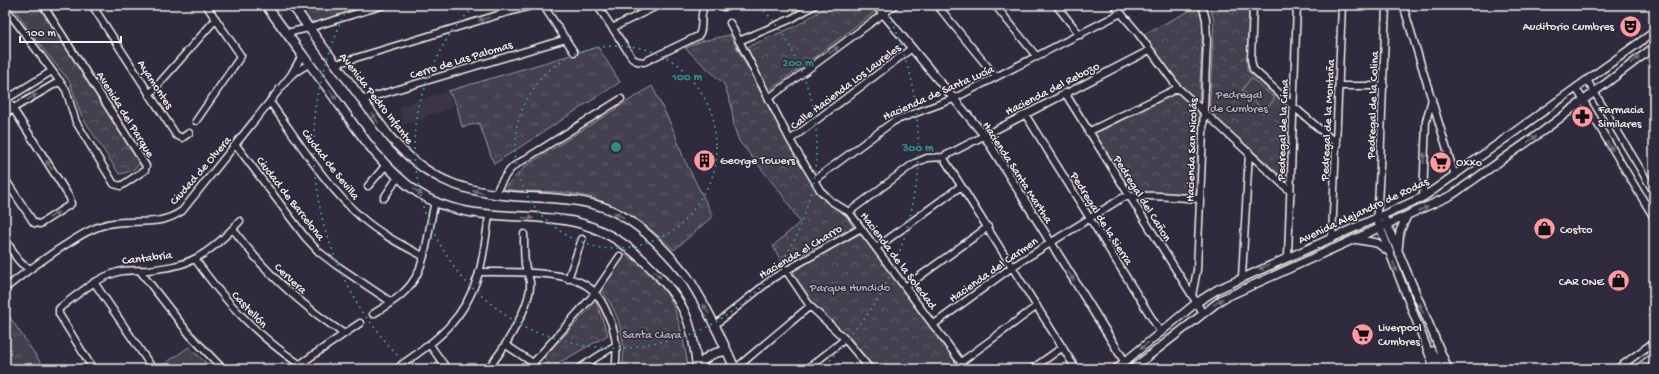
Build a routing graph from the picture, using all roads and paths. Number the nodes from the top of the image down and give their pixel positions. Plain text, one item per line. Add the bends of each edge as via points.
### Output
1 (43, 5) edge
2 (92, 5) edge
3 (206, 5) edge
4 (266, 5) edge
5 (292, 5) edge
6 (384, 5) edge
7 (535, 5) edge
8 (543, 5) edge
9 (597, 5) edge
10 (659, 5) edge
11 (705, 5) edge
12 (814, 5) edge
13 (876, 5) edge
14 (895, 5) edge
15 (937, 5) edge
16 (995, 5) edge
17 (1056, 5) edge
18 (1114, 5) edge
19 (1202, 5) edge
20 (1253, 5) edge
21 (1297, 5) edge
22 (1342, 5) edge
23 (1386, 5) edge
24 (1403, 5) edge
25 (5, 7) edge
26 (883, 13) junction
27 (1121, 13) junction
28 (216, 19) junction
29 (730, 23) dead end
30 (309, 28) junction
31 (612, 28) junction
32 (1654, 32) edge
33 (286, 33) junction
34 (1080, 35) junction
35 (566, 39) junction
36 (739, 40) junction
37 (1654, 47) edge
38 (912, 48) junction
39 (1150, 50) junction
40 (574, 52) dead end
41 (301, 53) junction
42 (1037, 57) junction
43 (310, 63) junction
44 (336, 64) junction
45 (52, 71) junction
46 (291, 75) junction
47 (996, 77) junction
48 (1587, 80) junction
49 (60, 81) junction
50 (1340, 86) junction
51 (1384, 86) junction
52 (1178, 88) junction
53 (1576, 88) junction
54 (1594, 91) junction
55 (1064, 94) junction
56 (149, 96) junction
57 (6, 98) edge
58 (769, 98) junction
59 (621, 99) dead end
60 (953, 99) junction
61 (1432, 99) junction
62 (362, 100) junction
63 (1583, 100) junction
64 (270, 102) junction
65 (1294, 107) junction
66 (13, 109) junction
67 (1203, 111) junction
68 (5, 113) edge
69 (1025, 114) junction
70 (196, 120) dead end
71 (1088, 132) junction
72 (189, 133) dead end
73 (984, 135) junction
74 (790, 140) junction
75 (1337, 144) junction
76 (236, 145) junction
77 (1249, 152) junction
78 (943, 157) junction
79 (386, 165) junction
80 (1455, 176) junction
81 (398, 177) junction
82 (5, 179) edge
83 (814, 180) junction
84 (368, 186) dead end
85 (961, 186) junction
86 (1291, 192) junction
87 (1654, 192) edge
88 (495, 195) junction
89 (1129, 196) junction
90 (1423, 196) junction
91 (384, 198) dead end
92 (1200, 199) junction
93 (435, 202) junction
94 (848, 212) junction
95 (490, 216) junction
96 (1379, 216) junction
97 (1407, 216) junction
98 (1654, 218) edge
99 (1089, 219) junction
100 (240, 221) dead end
101 (1387, 224) junction
102 (988, 227) junction
103 (1379, 227) junction
104 (861, 228) junction
105 (233, 229) junction
106 (524, 234) dead end
107 (1332, 237) junction
108 (5, 238) edge
109 (1353, 238) junction
110 (582, 239) dead end
111 (1050, 243) junction
112 (876, 248) junction
113 (1389, 251) junction
114 (1398, 252) junction
115 (423, 256) junction
116 (620, 256) dead end
117 (1288, 256) junction
118 (195, 259) junction
119 (1012, 267) junction
120 (30, 268) junction
121 (785, 270) junction
122 (140, 271) junction
123 (479, 272) junction
124 (527, 273) junction
125 (1242, 277) junction
126 (568, 279) junction
127 (94, 282) junction
128 (905, 287) junction
129 (5, 289) edge
130 (594, 293) junction
131 (1192, 296) junction
132 (391, 302) junction
133 (1196, 303) junction
134 (810, 306) junction
135 (1037, 306) junction
136 (373, 314) dead end
137 (1203, 314) junction
138 (1416, 320) junction
139 (360, 323) dead end
140 (715, 325) junction
141 (933, 325) junction
142 (343, 333) junction
143 (1161, 333) junction
144 (845, 339) junction
145 (1654, 342) edge
146 (430, 345) junction
147 (506, 345) junction
148 (616, 345) junction
149 (1062, 347) junction
150 (1427, 348) junction
151 (727, 350) junction
152 (1439, 350) junction
153 (1654, 356) edge
154 (961, 362) junction
155 (1125, 362) junction
156 (533, 363) junction
157 (299, 364) junction
158 (401, 365) dead end
159 (93, 369) edge
160 (153, 369) edge
161 (223, 369) edge
162 (293, 369) edge
163 (447, 369) edge
164 (487, 369) edge
165 (538, 369) edge
166 (578, 369) edge
167 (615, 369) edge
168 (697, 369) edge
169 (735, 369) edge
170 (807, 369) edge
171 (870, 369) edge
172 (966, 369) edge
173 (1032, 369) edge
174 (1076, 369) edge
175 (1116, 369) edge
176 (1132, 369) edge
177 (1435, 369) edge
178 (1443, 369) edge
179 (1448, 369) edge
180 (1618, 369) edge
181 (1637, 369) edge

1 - 49 street, Avenida del Parque via 145,163 146,169 121,186 114,184 76,122 66,90
2 - 56 street, Ayamontes
3 - 28 street
4 - 33 main road
5 - 30 main road, Avenida Pedro Infante
6 - 30 street
7 -> 44 street
8 - 35 street
9 - 31 street
10 - 31 street
11 - 31 street via 701,13 701,32 698,36 644,62 633,58
12 - 36 street via 791,19
13 - 26 street, Hacienda Santa Martha
14 - 26 street
15 - 47 street
16 - 42 street
17 - 34 street
18 - 27 street
19 - 67 street, Hacienda San Nicolás via 1207,28
20 - 65 street via 1252,69
21 - 65 street, Pedregal de la Cima
22 - 50 street, Pedregal de la Montaña
23 - 51 street, Pedregal de la Colina
24 - 61 street
25 - 45 street, Avenida del Parque
26 - 38 street, Hacienda Santa Martha
58 -> 26 street
27 - 34 street, Hacienda de Santa Lucía
27 - 39 street
28 - 56 street
28 - 70 street via 241,58
29 - 36 street, Hacienda de la Soledad
30 - 33 street
30 - 44 main road, Avenida Pedro Infante
32 - 48 street, Avenida Alejandro de Rodas
33 - 41 main road
34 - 42 street, Hacienda de Santa Lucía
35 - 40 street
35 - 62 street, Cerro de Las Palomas
36 - 58 street, Hacienda de la Soledad
54 -> 37 street, Avenida Alejandro de Rodas
38 - 60 street, Hacienda Santa Martha
38 - 74 street, Calle Hacienda Los Laureles
39 - 52 street
39 - 55 street, Hacienda del Rebozo
41 - 43 main road
41 - 46 street, Ciudad de Olvera
42 - 47 street, Hacienda de Santa Lucía
43 - 46 street, Ciudad de Olvera
43 -> 79 main road via 373,151
44 - 62 main road, Avenida Pedro Infante
45 - 49 street, Avenida del Parque
45 - 57 street
46 - 64 street, Ciudad de Olvera
47 - 60 street, Hacienda de Santa Lucía
48 - 53 street, Avenida Alejandro de Rodas
48 - 54 street
66 -> 49 street
50 - 51 street
50 - 75 street, Pedregal de la Montaña
51 - 96 street, Pedregal de la Colina
52 - 67 street
52 - 71 street
53 - 63 street
53 - 80 street, Avenida Alejandro de Rodas
54 - 63 street, Avenida Alejandro de Rodas
54 - 87 street
55 - 69 street, Hacienda del Rebozo
55 - 71 street, Pedregal del Cañon
56 - 72 street, Ayamontes via 176,135 182,138
57 - 66 street
58 - 74 street, Hacienda de la Soledad
59 - 88 street via 514,166 507,172
60 - 73 street, Hacienda Santa Martha
60 - 83 street, Hacienda de Santa Lucía via 887,125
61 - 80 street
90 -> 61 street via 1426,121
88 -> 62 main road, Avenida Pedro Infante via 460,187 418,166 389,136
97 -> 63 street, Avenida Alejandro de Rodas via 1462,188
63 -> 98 street
64 - 76 street, Ciudad de Olvera
64 - 115 street, Ciudad de Sevilla via 348,205 376,229
65 - 75 street
65 - 86 street, Pedregal de la Cima
66 - 68 street
82 -> 66 street via 34,223 40,224 72,202
67 - 77 street
67 - 92 street, Hacienda San Nicolás
69 - 73 street, Hacienda del Rebozo
69 - 99 street, Pedregal de la Sierra
71 - 89 street, Pedregal del Cañon
73 - 78 street, Hacienda del Rebozo
73 - 111 street, Hacienda Santa Martha
74 - 83 street, Hacienda de la Soledad
75 - 107 street, Pedregal de la Montaña
76 - 120 street, Ciudad de Olvera via 187,206 174,216 153,222 118,222 99,227 88,231
76 - 132 street, Ciudad de Barcelona via 319,252
77 - 86 street
77 - 125 street
78 - 85 street
78 - 94 street via 927,158 913,164
79 - 81 main road
79 - 84 street
80 - 90 street, Avenida Alejandro de Rodas
81 - 91 street
81 -> 93 main road
83 - 94 street, Hacienda de la Soledad via 827,198
85 - 102 street
85 - 112 street
86 - 117 street, Pedregal de la Cima
140 -> 88 main road, Avenida Pedro Infante via 686,276 656,242 621,216 604,208 570,200
89 - 92 street, Hacienda del Carmen
89 - 99 street, Hacienda del Carmen
89 - 131 street, Pedregal del Cañon
90 - 96 street, Avenida Alejandro de Rodas
92 - 131 street, Hacienda San Nicolás via 1197,270
93 - 95 main road
93 - 115 street
94 - 104 street, Hacienda de la Soledad
95 - 123 street
95 -> 168 main road via 576,222 610,235 628,247 670,287 681,304 692,333
96 - 101 street
96 - 103 street
96 - 107 street, Avenida Alejandro de Rodas
97 - 101 street, Avenida Alejandro de Rodas
97 - 114 street via 1400,231
99 - 111 street, Hacienda del Carmen
99 - 143 street, Pedregal de la Sierra
100 - 105 street, Cantabria
101 - 103 street, Avenida Alejandro de Rodas
101 - 114 street
102 - 119 street
102 - 128 street
103 - 109 street, Avenida Alejandro de Rodas
103 - 113 street
104 - 112 street, Hacienda de la Soledad
104 - 121 street, Hacienda el Charro
105 - 118 street, Cantabria
105 - 142 street, Cervera via 263,268 293,296
106 - 124 street
107 - 117 street, Avenida Alejandro de Rodas
108 - 120 street via 18,261
109 - 113 street via 1377,243
137 -> 109 street, Avenida Alejandro de Rodas via 1222,299
110 - 126 street
111 - 119 street, Hacienda del Carmen
111 -> 155 street, Hacienda Santa Martha
112 - 128 street, Hacienda de la Soledad
113 -> 138 street
152 -> 114 street
115 - 132 street via 413,282
116 - 130 street
117 -> 125 street, Avenida Alejandro de Rodas
118 - 122 street, Cantabria
118 - 157 street, Castellón via 220,294 251,327
119 - 135 street
119 - 141 street, Hacienda del Carmen
120 - 129 street, Ciudad de Olvera
121 - 134 street
121 - 140 street, Hacienda el Charro via 752,293
122 - 127 street, Cantabria via 120,271
122 - 161 street via 190,335
123 - 124 street
123 - 146 street via 465,305
124 - 126 street
124 - 147 street via 530,282 529,293
125 - 133 street, Avenida Alejandro de Rodas
126 - 130 street via 588,286
127 - 159 street, Cantabria via 59,309
127 - 160 street
128 - 141 street, Hacienda de la Soledad
130 - 148 street via 604,305 615,332
130 - 156 street
131 - 133 street, Pedregal del Cañon
132 - 136 street
133 - 137 street, Pedregal del Cañon
133 - 143 street, Avenida Alejandro de Rodas
134 - 144 street
134 - 169 street
135 - 149 street
135 - 154 street
137 - 176 street, Avenida Alejandro de Rodas
138 - 150 street
138 - 152 street via 1423,323 1430,340
139 - 142 street
140 - 151 main road, Avenida Pedro Infante
141 - 154 street, Hacienda de la Soledad
142 - 157 street
143 -> 155 street, Avenida Alejandro de Rodas
144 - 170 street
144 - 171 street
145 - 180 street
146 - 158 street
146 - 163 street
147 - 156 street
147 - 164 street
148 - 166 street
148 - 167 street
149 - 173 street
149 - 174 street
150 - 177 street
150 - 178 street via 1434,353
151 - 168 main road via 710,354
151 - 169 main road, Avenida Pedro Infante
152 - 179 street
153 - 181 street
154 - 172 street, Hacienda de la Soledad
155 - 175 street, Avenida Alejandro de Rodas
156 - 165 street
157 - 162 street

